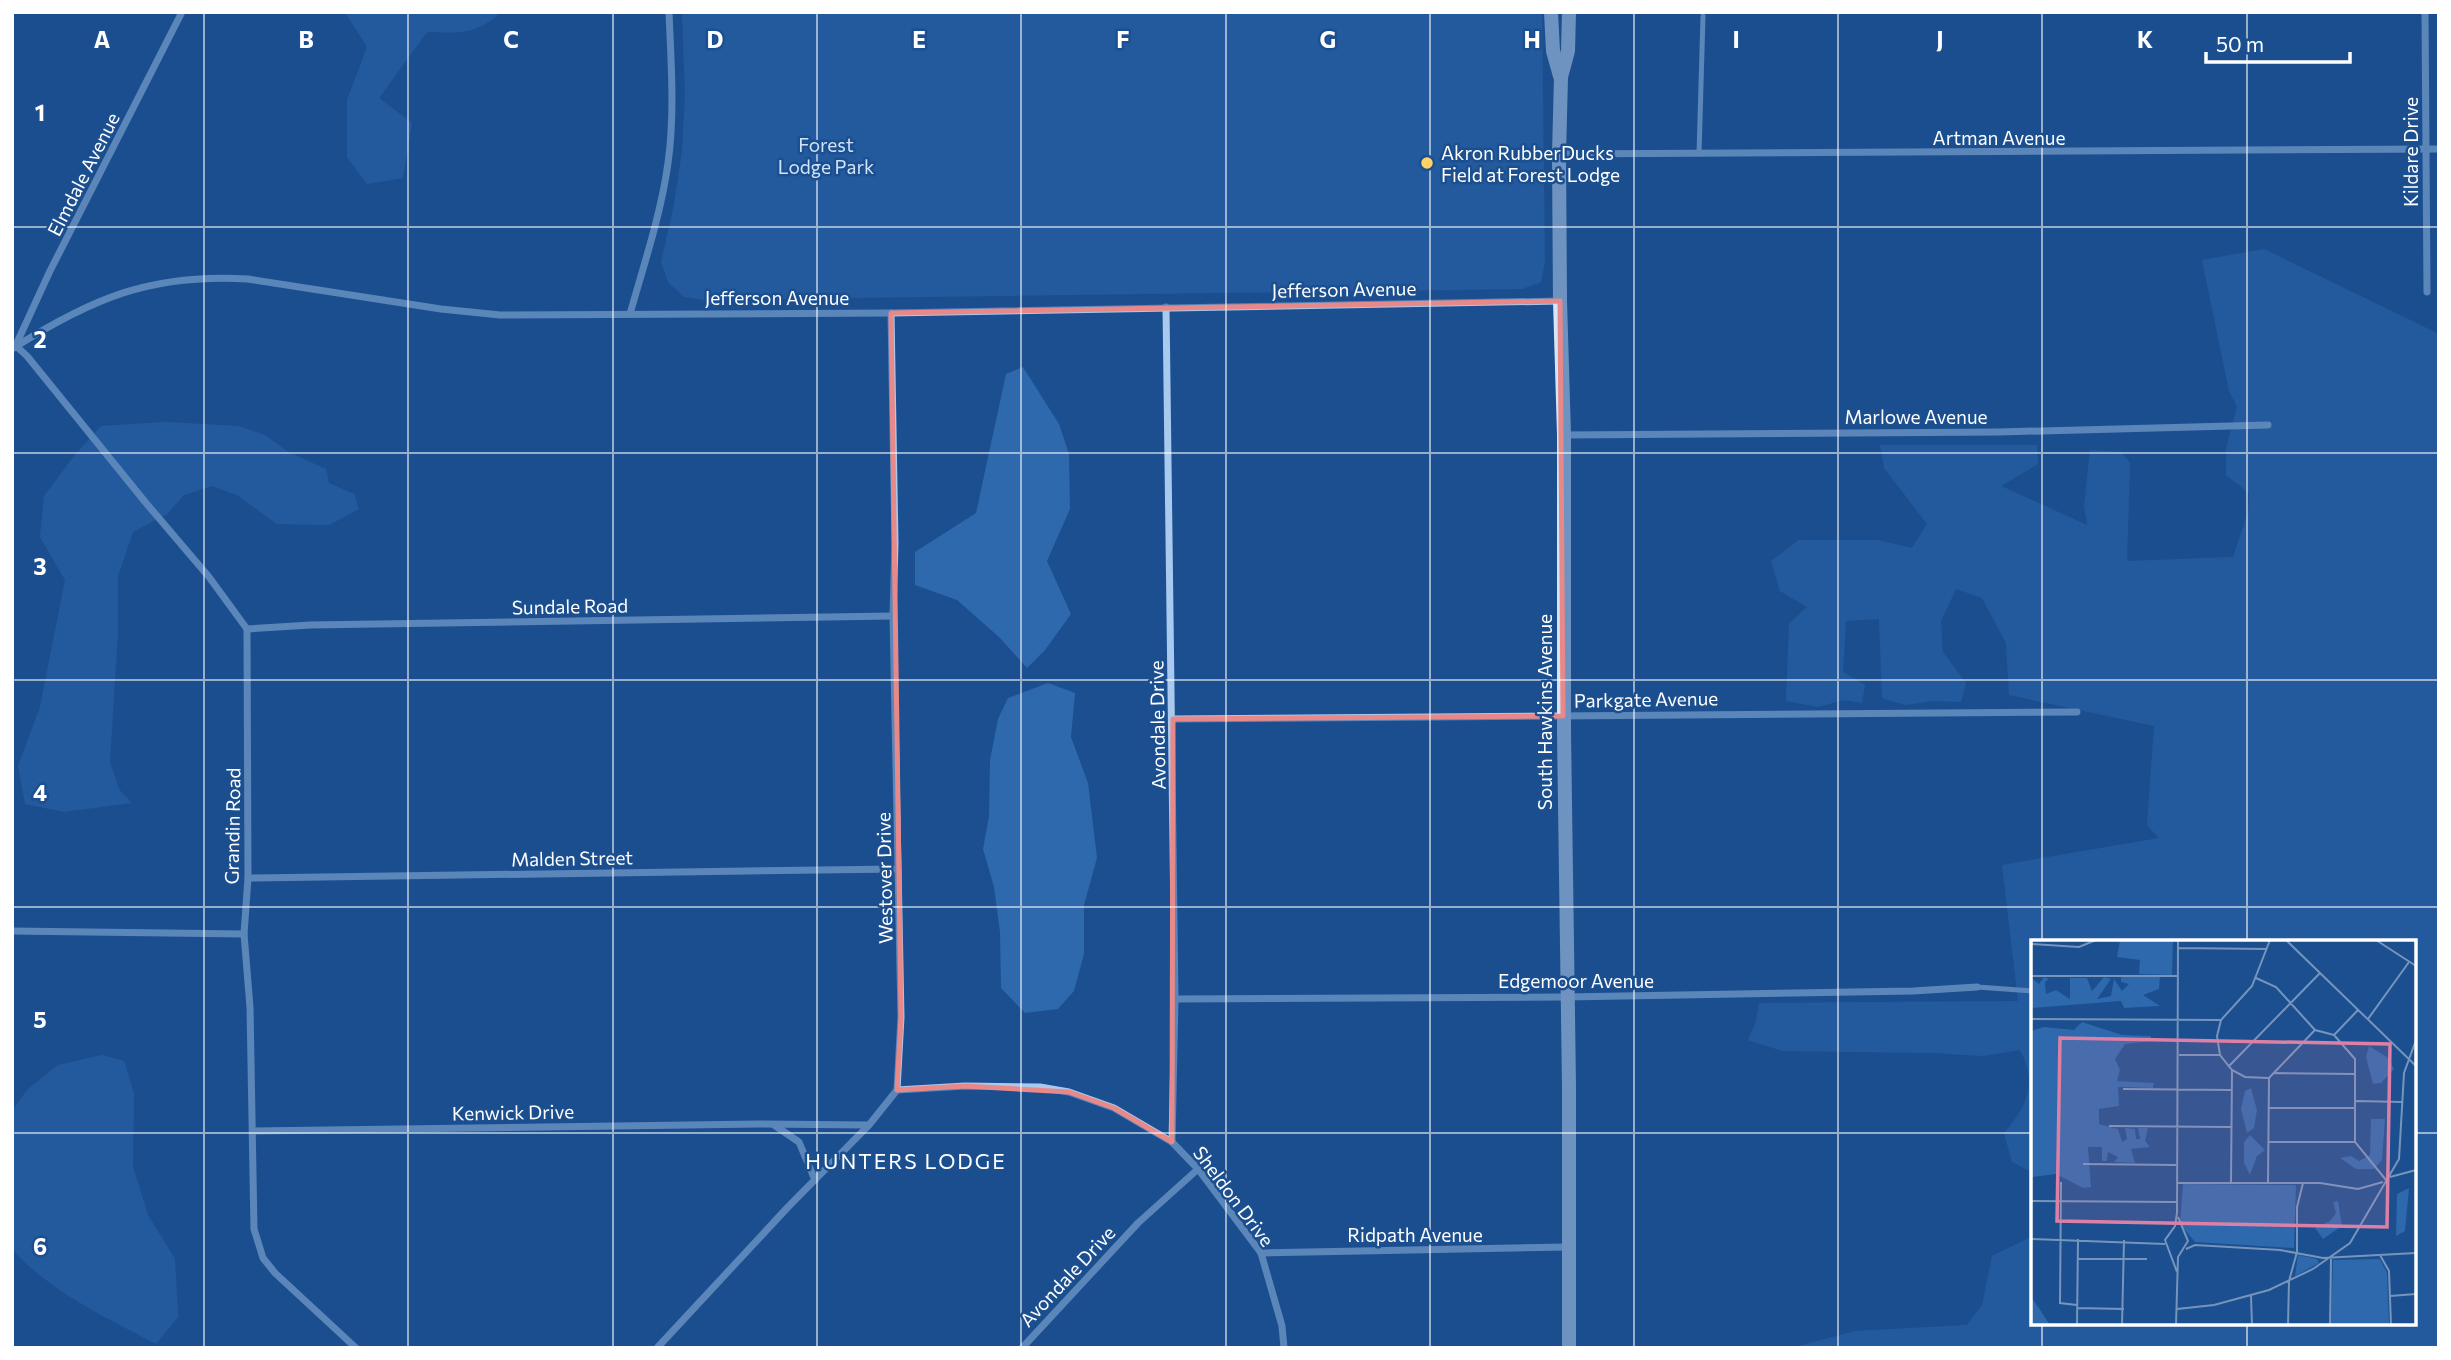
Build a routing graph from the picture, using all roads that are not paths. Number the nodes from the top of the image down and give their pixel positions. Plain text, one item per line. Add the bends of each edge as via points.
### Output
1 (182, 12) edge
2 (669, 12) edge
3 (1551, 12) edge
4 (1569, 12) edge
5 (2425, 12) edge
6 (1703, 16) dead end
7 (1561, 77) junction
8 (2439, 149) edge
9 (2426, 150) junction
10 (1699, 154) junction
11 (1559, 155) junction
12 (2427, 292) dead end
13 (1560, 301) junction
14 (1166, 307) junction
15 (891, 313) junction
16 (630, 314) junction
17 (13, 348) edge
18 (2268, 425) dead end
19 (1564, 435) junction
20 (893, 616) junction
21 (247, 629) junction
22 (2077, 712) dead end
23 (1563, 716) junction
24 (1172, 719) junction
25 (897, 869) junction
26 (248, 878) junction
27 (12, 931) edge
28 (244, 934) junction
29 (1977, 987) joint
30 (2031, 991) edge
31 (1566, 997) junction
32 (1175, 999) junction
33 (897, 1090) junction
34 (773, 1125) junction
35 (869, 1125) junction
36 (253, 1131) junction
37 (1172, 1142) junction
38 (1198, 1170) junction
39 (815, 1180) junction
40 (1568, 1247) junction
41 (1261, 1253) junction
42 (356, 1348) edge
43 (657, 1348) edge
44 (1022, 1348) edge
45 (1284, 1348) edge
46 (1569, 1348) edge

1 - 17 street, Elmdale Avenue
2 - 16 street via 672,112 668,164
3 - 7 main road, South Hawkins Avenue via 1553,51
4 - 7 main road, South Hawkins Avenue
5 - 9 street, Kildare Drive
6 - 10 lane
7 - 11 main road, South Hawkins Avenue
8 - 9 street, Artman Avenue
9 - 10 street, Artman Avenue
9 - 12 street, Kildare Drive
10 - 11 street, Artman Avenue
11 - 13 main road, South Hawkins Avenue
13 - 14 street, Jefferson Avenue
13 - 19 main road, South Hawkins Avenue
14 - 15 street, Jefferson Avenue
14 - 24 street, Avondale Drive
15 - 16 street, Jefferson Avenue
15 - 20 street, Westover Drive
16 - 17 street, Jefferson Avenue via 500,315 248,279 189,278 115,295 64,316
17 - 21 street via 27,356
18 - 19 street, Marlowe Avenue
19 - 23 main road, South Hawkins Avenue
20 - 21 street, Sundale Road
20 - 25 street, Westover Drive
21 - 26 street, Grandin Road
22 - 23 street, Parkgate Avenue
23 - 24 street, Parkgate Avenue
23 - 31 main road, South Hawkins Avenue
24 - 32 street, Avondale Drive
25 - 26 street, Malden Street
25 - 33 street, Westover Drive via 901,1017
26 - 28 street, Grandin Road
27 - 28 street
28 - 36 street, Grandin Road
29 - 30 lane
29 - 31 street, Edgemoor Avenue
31 - 32 street, Edgemoor Avenue
31 - 40 main road, South Hawkins Avenue
32 - 37 street, Avondale Drive
33 - 35 street
33 - 37 street, Sheldon Drive via 990,1086 1069,1092 1114,1108
34 - 35 street, Kenwick Drive
34 - 36 street, Kenwick Drive
34 - 39 street via 799,1142
35 - 39 street
36 - 42 street, Grandin Road via 254,1228 263,1258
37 - 38 street, Sheldon Drive
38 - 41 street, Sheldon Drive
38 - 44 street, Avondale Drive via 1138,1223
39 - 43 street
40 - 41 street, Ridpath Avenue
40 - 46 main road, South Hawkins Avenue
41 - 45 street, Sheldon Drive

